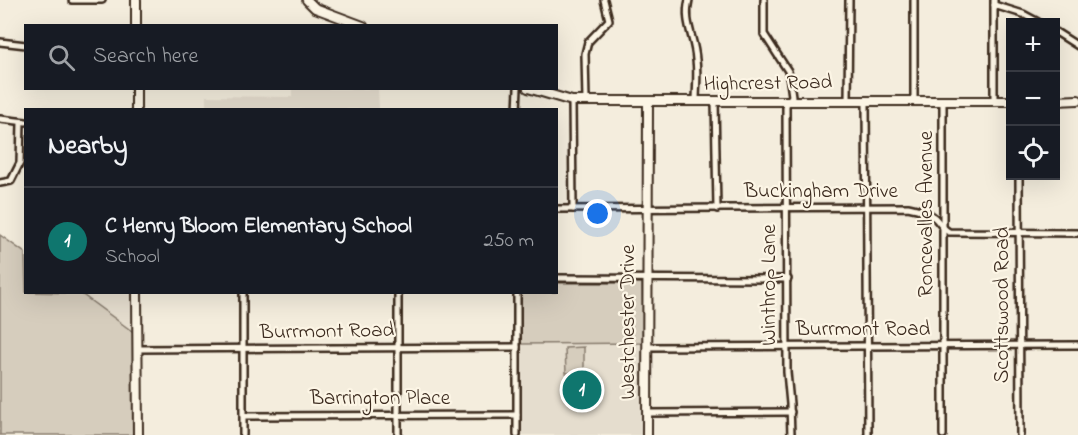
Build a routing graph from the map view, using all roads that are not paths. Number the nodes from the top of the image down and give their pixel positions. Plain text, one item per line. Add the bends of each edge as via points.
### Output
1 (72, 0) edge
2 (102, 0) edge
3 (135, 0) edge
4 (307, 0) edge
5 (604, 0) edge
6 (689, 0) edge
7 (764, 0) edge
8 (849, 0) edge
9 (914, 0) edge
10 (994, 3) edge
11 (1030, 18) edge
12 (136, 24) edge
13 (358, 24) edge
14 (1060, 35) edge
15 (0, 42) edge
16 (24, 45) edge
17 (1078, 46) edge
18 (136, 90) edge
19 (518, 90) edge
20 (535, 90) edge
21 (789, 100) junction
22 (914, 100) junction
23 (943, 100) junction
24 (1060, 100) edge
25 (1078, 100) edge
26 (572, 101) junction
27 (586, 101) junction
28 (648, 101) junction
29 (715, 101) junction
30 (848, 101) junction
31 (866, 101) junction
32 (994, 101) junction
33 (1006, 101) edge
34 (696, 102) junction
35 (136, 108) edge
36 (517, 108) edge
37 (0, 119) edge
38 (23, 122) edge
39 (1019, 180) edge
40 (0, 183) edge
41 (867, 207) junction
42 (573, 208) junction
43 (647, 208) junction
44 (787, 208) junction
45 (558, 209) edge
46 (717, 209) junction
47 (943, 229) junction
48 (1019, 231) junction
49 (1078, 232) edge
50 (558, 278) edge
51 (647, 278) junction
52 (788, 279) junction
53 (137, 294) edge
54 (243, 294) edge
55 (398, 294) edge
56 (517, 294) edge
57 (1018, 345) junction
58 (1078, 345) edge
59 (787, 346) junction
60 (868, 346) junction
61 (944, 346) junction
62 (517, 347) junction
63 (647, 347) junction
64 (397, 348) junction
65 (137, 349) junction
66 (243, 350) junction
67 (791, 412) junction
68 (647, 413) junction
69 (398, 415) junction
70 (517, 415) junction
71 (243, 416) junction
72 (138, 435) edge
73 (243, 435) edge
74 (398, 435) edge
75 (517, 435) edge
76 (648, 435) edge
77 (791, 435) edge
78 (868, 435) edge
79 (943, 435) edge
80 (1020, 435) edge

1 - 2 street
3 - 12 street
4 - 13 street via 315,8
5 - 27 street via 609,20 588,42 585,54
6 - 34 street via 687,26 696,60
7 - 21 street, Winthrop Lane via 764,34 788,71 792,96
8 - 30 street
9 - 22 street
10 - 11 street
10 - 32 street
14 - 17 street
15 - 16 street
18 - 35 street
19 - 36 street
20 - 26 street, Highcrest Road
21 - 29 street, Highcrest Road
21 - 30 street, Highcrest Road
21 - 44 street, Winthrop Lane
22 - 23 street, Highcrest Road
22 - 31 street, Highcrest Road
23 - 32 street, Highcrest Road
23 - 47 street, Roncevalles Avenue
24 - 25 street
26 - 27 street, Highcrest Road
26 - 42 street
27 - 28 street, Highcrest Road
28 - 34 street, Highcrest Road
28 - 43 street, Westchester Drive
29 - 34 street, Highcrest Road
29 - 46 street
30 - 31 street, Highcrest Road
31 - 41 street
32 - 33 street, Highcrest Road
37 - 38 street
38 - 40 street via 20,163 11,181
39 - 48 street, Scottswood Road
41 - 44 street, Buckingham Drive
41 - 47 street, Buckingham Drive via 916,208 933,216
41 - 60 street
42 - 43 street, Buckingham Drive
42 - 45 street, Buckingham Drive
43 - 46 street, Buckingham Drive
43 - 51 street, Westchester Drive
44 - 46 street, Buckingham Drive
44 - 52 street, Winthrop Lane
47 - 48 street
47 - 61 street, Roncevalles Avenue
48 - 49 street
48 - 57 street, Scottswood Road
50 - 51 street
51 - 52 street
51 - 63 street, Westchester Drive
52 - 59 street, Winthrop Lane
53 - 65 street
54 - 66 street
55 - 64 street
56 - 62 street
57 - 58 street, Burrmont Road
57 - 61 street, Burrmont Road
57 - 80 street, Scottswood Road
59 - 60 street, Burrmont Road
59 - 63 street, Burrmont Road
59 - 67 street, Winthrop Lane
60 - 61 street, Burrmont Road
60 - 78 street
61 - 79 street, Roncevalles Avenue
62 - 64 street, Burrmont Road
62 - 70 street
63 - 68 street, Westchester Drive
64 - 66 street, Burrmont Road
64 - 69 street
65 - 66 street, Burrmont Road
65 - 72 street
66 - 71 street
67 - 68 street
67 - 77 street, Winthrop Lane
68 - 76 street, Westchester Drive
69 - 70 street, Barrington Place
69 - 71 street, Barrington Place
69 - 74 street
70 - 75 street
71 - 73 street

